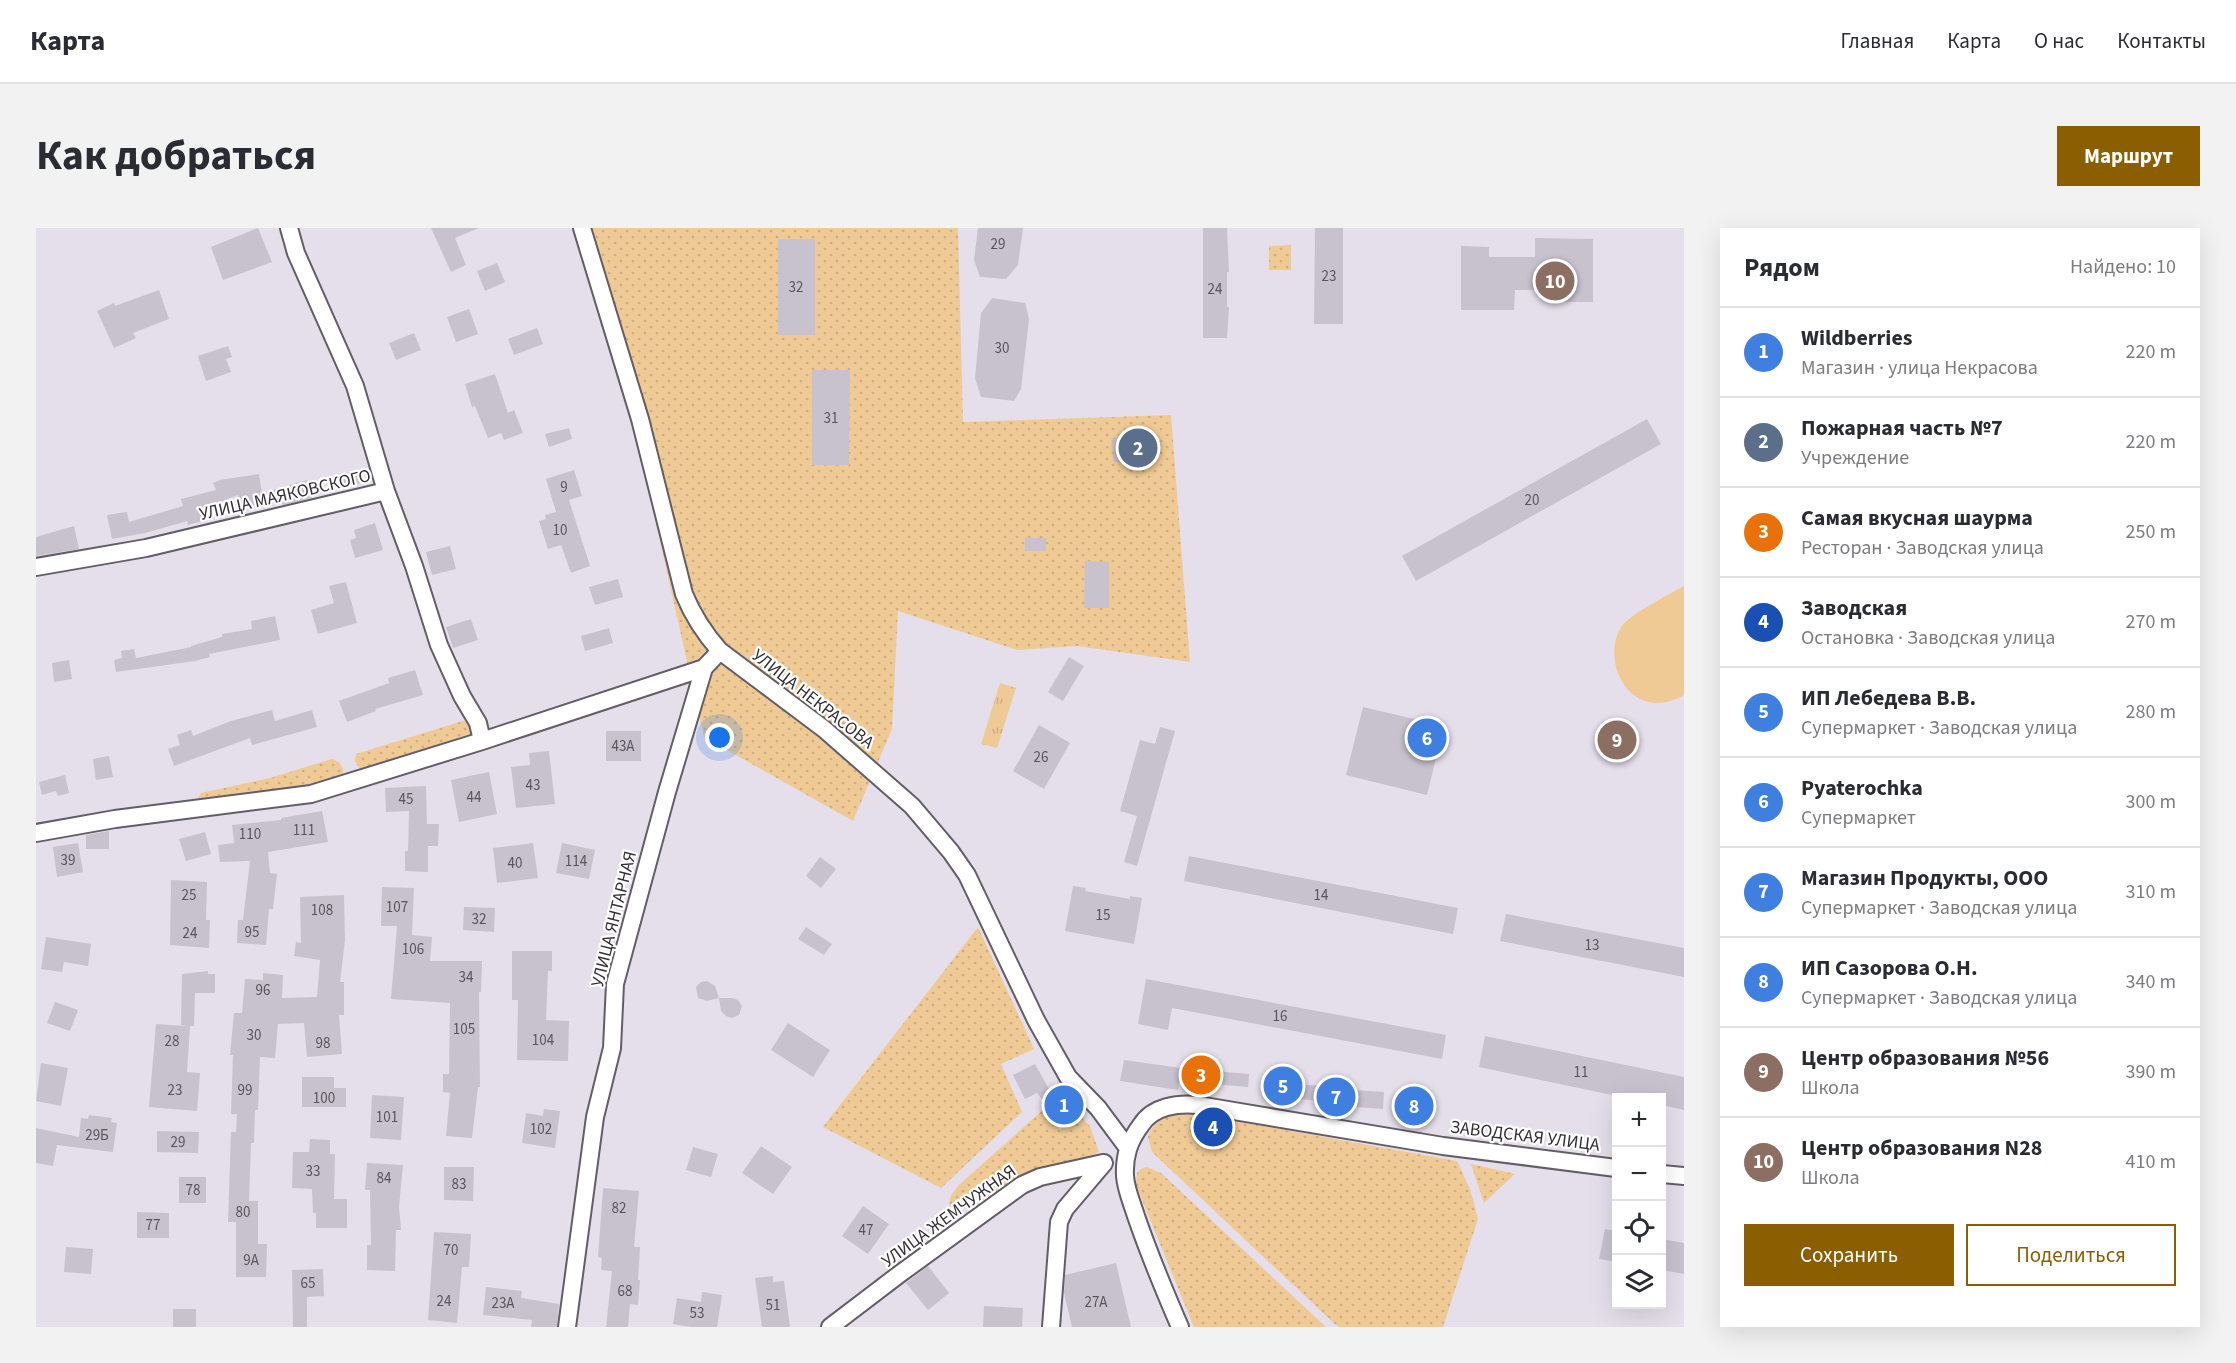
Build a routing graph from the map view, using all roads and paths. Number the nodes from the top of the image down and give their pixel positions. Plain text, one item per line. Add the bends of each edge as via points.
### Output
1 (289, 228) edge
2 (582, 228) edge
3 (386, 491) junction
4 (36, 567) edge
5 (720, 651) junction
6 (704, 668) junction
7 (482, 741) junction
8 (36, 832) edge
9 (1127, 1147) junction
10 (1103, 1163) junction
11 (1612, 1167) edge
12 (1666, 1174) edge
13 (1684, 1176) edge
14 (567, 1327) edge
15 (830, 1327) edge
16 (1052, 1327) edge
17 (1180, 1327) edge

1 - 3 street via 296,253 355,386
2 - 5 street, УЛИЦА НЕКРАСОВА via 640,419 684,594 695,620
3 - 4 street, УЛИЦА МАЯКОВСКОГО via 146,548
3 - 7 street, УЛИЦА МАЯКОВСКОГО via 439,645 478,723
5 - 6 street
5 - 9 street, УЛИЦА НЕКРАСОВА via 824,729 912,806 951,852 967,876 1036,1020 1068,1077
6 - 7 street
6 - 14 street, УЛИЦА ЯНТАРНАЯ via 615,984 612,1048 595,1117
7 - 8 street via 311,794
9 - 10 street
9 - 11 street, ЗАВОДСКАЯ УЛИЦА via 1149,1115 1172,1105 1190,1104 1443,1146
9 - 17 street via 1126,1183 1156,1272
10 - 15 street, УЛИЦА ЖЕМЧУЖНАЯ via 1040,1177 1022,1185
10 - 16 street via 1059,1222
12 - 13 street

